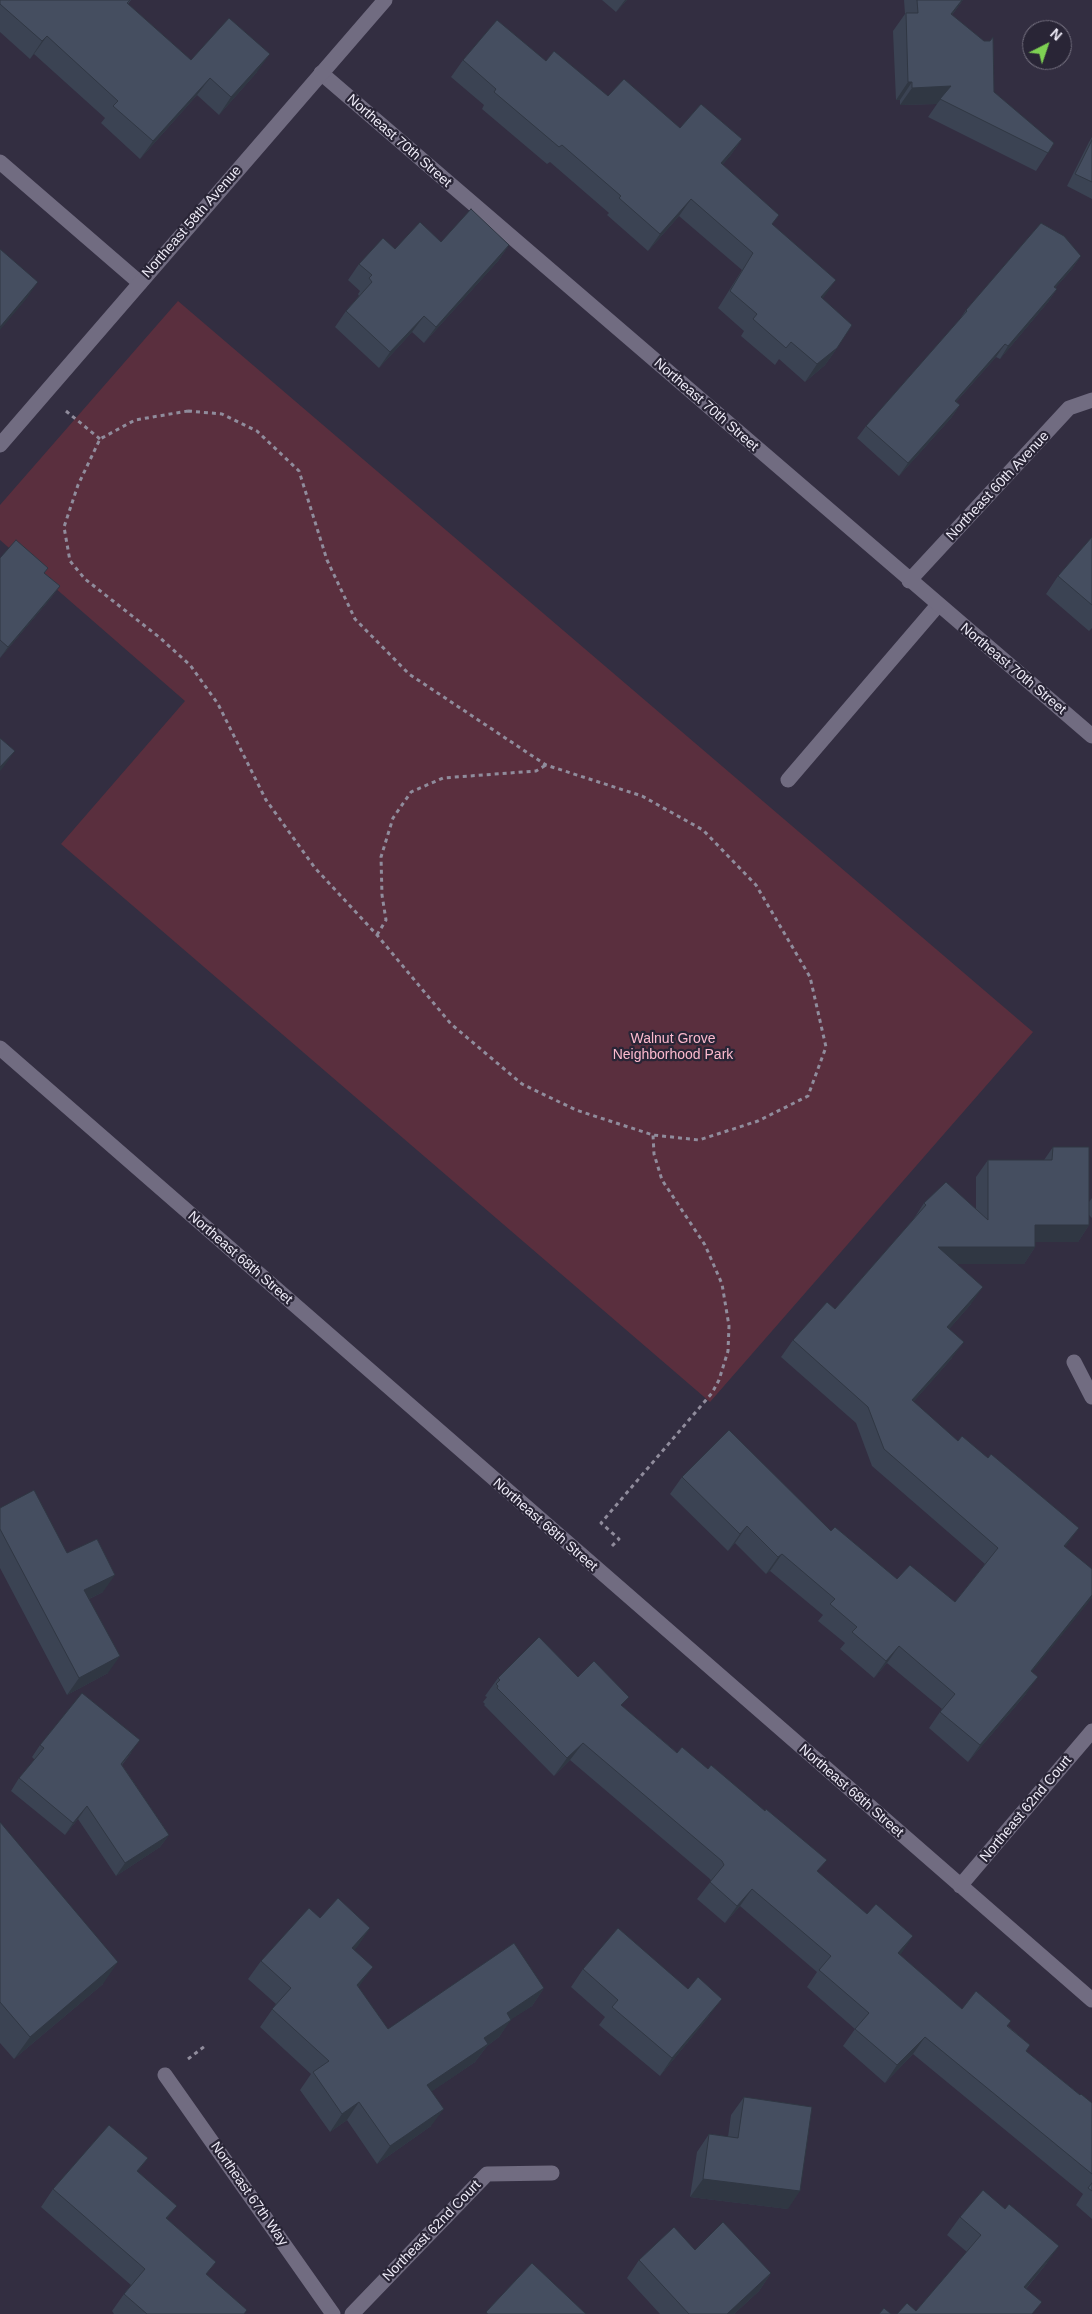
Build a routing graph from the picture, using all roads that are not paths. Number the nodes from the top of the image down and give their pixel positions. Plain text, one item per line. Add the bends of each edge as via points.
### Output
1 (385, 0) edge
2 (320, 73) junction
3 (0, 162) edge
4 (140, 283) junction
5 (1092, 400) edge
6 (0, 445) edge
7 (909, 581) junction
8 (938, 605) junction
9 (1092, 736) edge
10 (788, 780) dead end
11 (0, 1048) edge
12 (1074, 1362) dead end
13 (1092, 1397) edge
14 (1092, 1731) edge
15 (960, 1886) junction
16 (1092, 2000) edge
17 (164, 2075) dead end
18 (552, 2172) dead end
19 (333, 2314) edge
20 (352, 2314) edge

1 - 2 street, Northeast 58th Avenue
2 - 4 street, Northeast 58th Avenue
2 - 7 street, Northeast 70th Street
3 - 4 street
4 - 6 street, Northeast 58th Avenue
5 - 7 street, Northeast 60th Avenue via 1070,408
7 - 8 street, Northeast 70th Street
8 - 9 street, Northeast 70th Street
8 - 10 street
11 - 15 street, Northeast 68th Street
12 - 13 street
14 - 15 street, Northeast 62nd Court
15 - 16 street, Northeast 68th Street
17 - 19 street, Northeast 67th Way
18 - 20 street, Northeast 62nd Court via 487,2174

